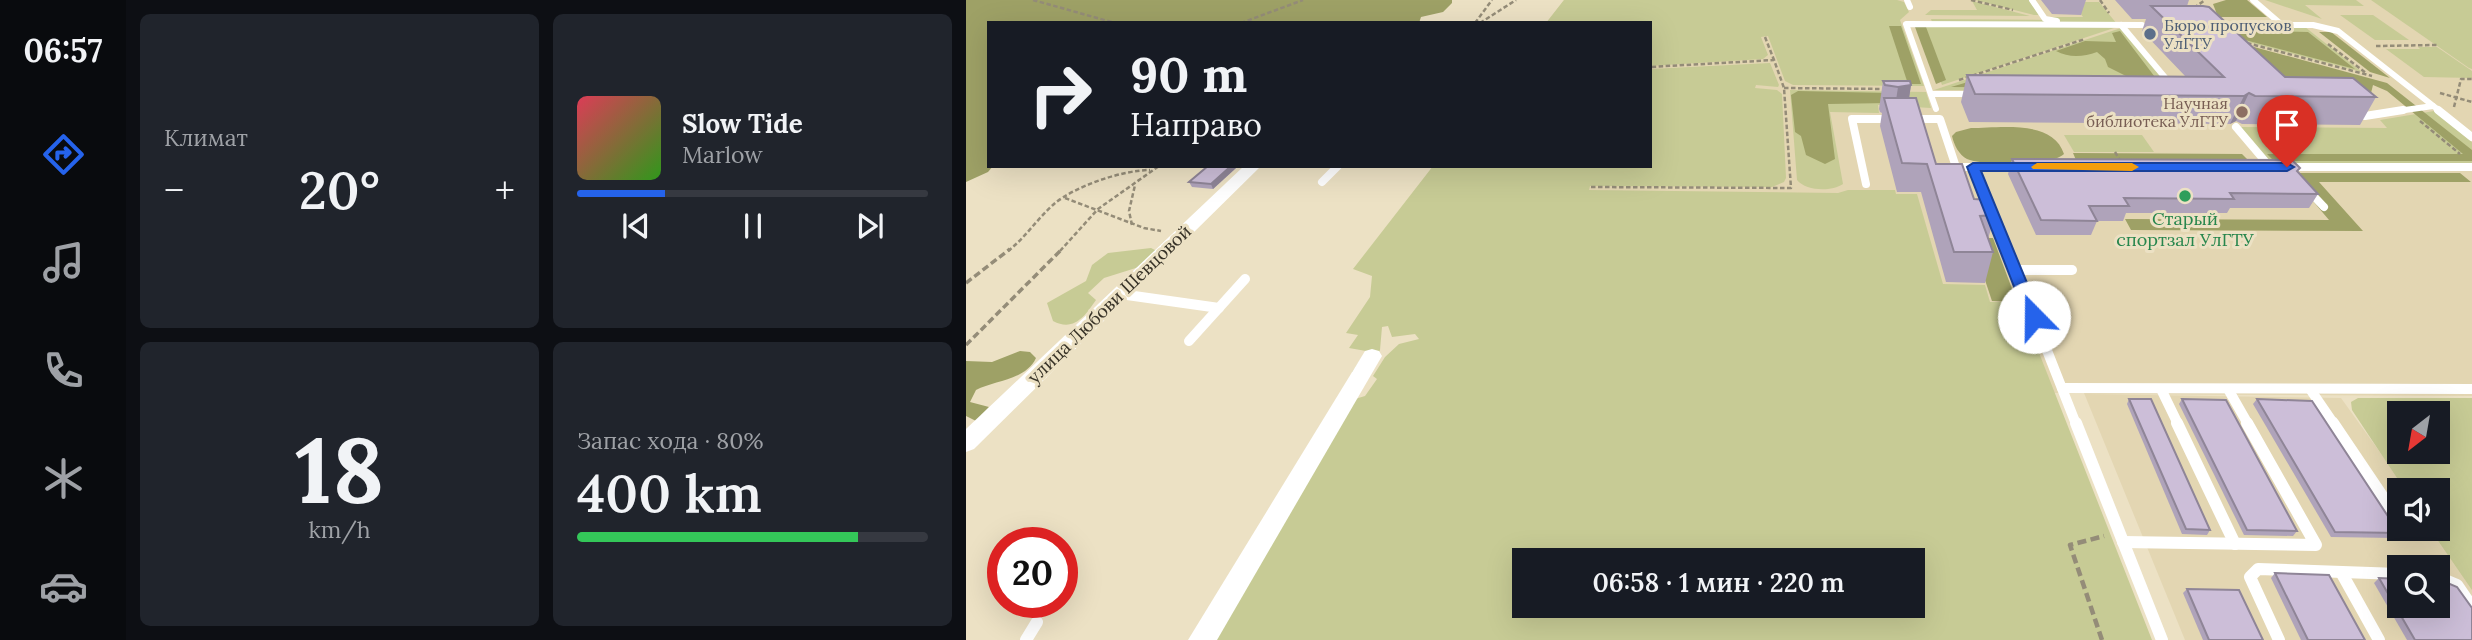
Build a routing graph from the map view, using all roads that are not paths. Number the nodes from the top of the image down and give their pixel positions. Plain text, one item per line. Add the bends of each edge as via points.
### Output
1 (1907, 0) edge
2 (2032, 0) edge
3 (2253, 0) edge
4 (1910, 7) dead end
5 (2276, 20) junction
6 (2118, 23) junction
7 (2140, 23) dead end
8 (2071, 25) junction
9 (2282, 25) junction
10 (1931, 94) junction
11 (1984, 94) edge
12 (2173, 95) edge
13 (2433, 106) junction
14 (1936, 109) dead end
15 (2365, 117) edge
16 (2236, 127) edge
17 (2472, 137) edge
18 (1973, 167) junction
19 (2038, 167) edge
20 (2257, 167) edge
21 (2270, 167) junction
22 (2287, 167) junction
23 (2472, 167) edge
24 (1251, 168) edge
25 (1336, 168) edge
26 (1322, 182) dead end
27 (1866, 184) dead end
28 (2323, 208) dead end
29 (2015, 270) junction
30 (2072, 271) dead end
31 (1245, 279) dead end
32 (1120, 294) junction
33 (1219, 308) junction
34 (1189, 341) dead end
35 (1372, 356) dead end
36 (2062, 388) junction
37 (2161, 388) junction
38 (2228, 389) junction
39 (2310, 389) junction
40 (2472, 389) edge
41 (966, 443) edge
42 (2387, 503) edge
43 (2121, 537) junction
44 (2235, 544) junction
45 (2341, 572) junction
46 (2387, 574) edge
47 (2450, 582) edge
48 (2472, 607) edge
49 (1037, 622) dead end
50 (1026, 640) edge
51 (1202, 640) edge
52 (2162, 640) edge
53 (2280, 640) edge
54 (2379, 640) edge

1 - 4 lane
2 - 8 lane via 2045,19
3 - 5 lane
5 - 9 lane
5 - 9 lane via 2205,22
6 - 7 lane
6 - 8 lane
6 - 12 lane via 2178,93
8 - 10 lane via 1906,24
9 - 13 lane via 2338,31
10 - 11 lane
10 - 14 lane
13 - 15 lane
13 - 17 lane
16 - 21 lane
18 - 19 lane
18 - 27 lane via 1956,167 1940,120 1852,119
18 - 29 lane
20 - 21 lane
21 - 22 lane
22 - 23 lane
22 - 28 lane
24 - 32 street, улица Любови Шевцовой
25 - 26 lane
29 - 30 lane
29 - 36 lane
31 - 33 lane
32 - 33 lane
32 - 41 street, улица Любови Шевцовой
33 - 34 lane
35 - 51 street
36 - 37 lane
36 - 43 lane
37 - 38 lane
37 - 44 lane
38 - 39 lane
38 - 44 lane via 2316,545
39 - 40 lane
39 - 42 lane
43 - 44 lane
43 - 52 lane
45 - 46 lane
45 - 53 lane via 2259,569 2250,577
45 - 54 lane
47 - 48 lane
49 - 50 lane

